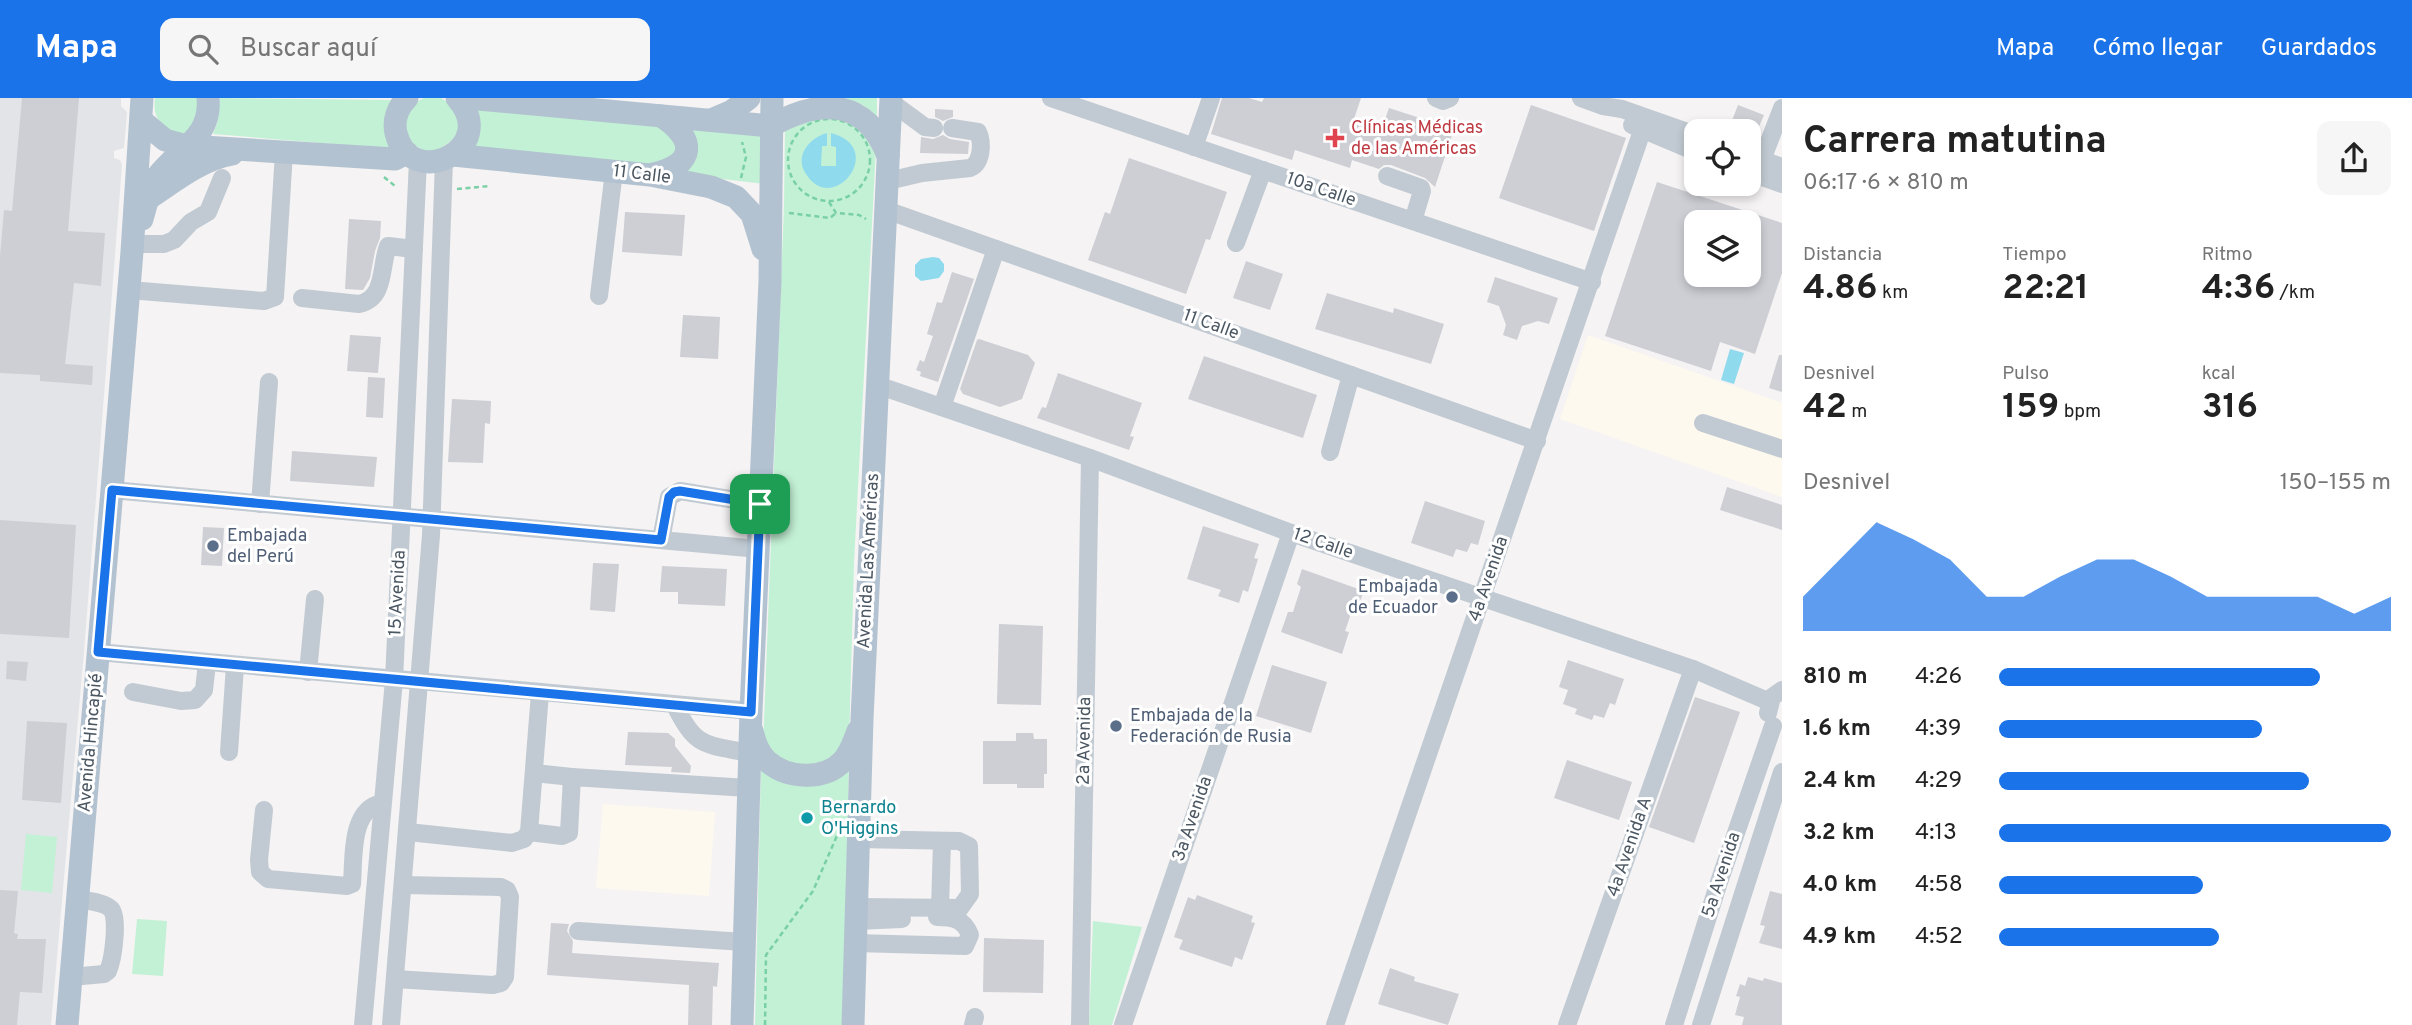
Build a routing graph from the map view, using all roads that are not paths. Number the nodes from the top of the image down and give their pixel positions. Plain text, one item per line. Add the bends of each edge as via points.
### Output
1 (208, 98) edge
2 (407, 98) edge
3 (457, 98) edge
4 (749, 98) edge
5 (772, 98) edge
6 (1051, 98) edge
7 (1211, 98) edge
8 (1436, 98) edge
9 (1450, 98) edge
10 (481, 99) edge
11 (516, 100) edge
12 (891, 100) edge
13 (1593, 101) edge
14 (1078, 102) edge
15 (1782, 108) edge
16 (141, 109) edge
17 (660, 110) edge
18 (711, 121) junction
19 (1666, 124) junction
20 (771, 126) junction
21 (1642, 131) junction
22 (1684, 131) edge
23 (188, 146) junction
24 (1194, 147) junction
25 (1684, 147) edge
26 (1761, 147) edge
27 (253, 150) junction
28 (284, 152) junction
29 (412, 156) junction
30 (449, 158) junction
31 (1761, 165) edge
32 (1782, 167) edge
33 (889, 170) junction
34 (1263, 170) junction
35 (1761, 170) edge
36 (614, 171) junction
37 (650, 175) junction
38 (1387, 176) dead end
39 (222, 178) dead end
40 (1782, 184) edge
41 (149, 198) junction
42 (878, 217) junction
43 (1413, 221) junction
44 (1236, 243) dead end
45 (134, 248) junction
46 (414, 249) junction
47 (996, 249) junction
48 (770, 281) junction
49 (1592, 282) junction
50 (129, 290) junction
51 (599, 296) dead end
52 (302, 298) dead end
53 (1351, 375) junction
54 (269, 382) dead end
55 (877, 385) junction
56 (942, 407) junction
57 (1703, 423) dead end
58 (1537, 440) junction
59 (1782, 449) edge
60 (1330, 452) dead end
61 (1090, 458) junction
62 (112, 490) junction
63 (260, 503) junction
64 (760, 504) junction
65 (401, 516) junction
66 (431, 519) junction
67 (1292, 533) junction
68 (661, 540) junction
69 (758, 549) junction
70 (315, 599) dead end
71 (1482, 599) junction
72 (98, 652) junction
73 (207, 663) junction
74 (235, 666) junction
75 (1693, 669) junction
76 (308, 672) junction
77 (394, 680) junction
78 (420, 681) junction
79 (133, 692) dead end
80 (540, 693) junction
81 (1776, 696) edge
82 (675, 705) junction
83 (750, 718) junction
84 (862, 719) junction
85 (1778, 729) edge
86 (229, 752) dead end
87 (749, 753) junction
88 (1782, 772) edge
89 (534, 773) junction
90 (572, 777) junction
91 (748, 788) junction
92 (382, 803) junction
93 (264, 810) dead end
94 (408, 832) junction
95 (529, 832) junction
96 (858, 839) junction
97 (942, 841) junction
98 (403, 886) junction
99 (78, 899) junction
100 (940, 908) junction
101 (856, 924) junction
102 (578, 931) dead end
103 (744, 942) junction
104 (71, 977) junction
105 (395, 979) junction
106 (67, 1025) edge
107 (363, 1025) edge
108 (391, 1025) edge
109 (742, 1025) edge
110 (853, 1025) edge
111 (1080, 1025) edge
112 (1123, 1025) edge
113 (1335, 1025) edge
114 (1567, 1025) edge
115 (1674, 1025) edge
116 (1701, 1025) edge

1 - 23 main road, Avenida Hincapié via 205,127
2 - 29 main road via 396,116 395,129 398,142
3 - 30 main road via 469,127 461,148
4 - 18 main road
5 - 20 main road
6 - 14 street, 10a Calle
7 - 24 street
8 - 9 street
10 - 11 main road
11 - 17 main road
12 - 33 main road, Avenida Las Américas
12 - 33 street via 925,127 978,132 980,136 976,166 922,173
13 - 19 street
13 - 21 street
14 - 24 street, 10a Calle
15 - 26 street
16 - 23 main road via 165,140
16 - 45 main road, Avenida Hincapié
17 - 18 main road
17 - 37 main road via 682,132 687,144 679,166
18 - 20 main road
19 - 21 street
19 - 22 street
20 - 33 main road via 815,105 837,105 858,113 873,126 882,138
20 - 48 main road
21 - 25 street
21 - 49 street, 4a Avenida
23 - 27 main road
23 - 41 main road, Avenida Hincapié via 155,179
24 - 34 street, 10a Calle
27 - 28 main road
27 - 41 main road via 220,156 193,168
28 - 29 main road via 395,159
28 - 50 street via 275,297
29 - 30 main road, 11 Calle via 431,162
29 - 46 street, 15 Avenida
30 - 36 main road, 11 Calle
30 - 66 street, 15 Avenida via 443,190
31 - 32 street
33 - 42 main road, Avenida Las Américas
34 - 43 street, 10a Calle
34 - 44 street
35 - 40 street
36 - 37 main road, 11 Calle
36 - 51 street
37 - 48 main road, 11 Calle via 736,197 752,214
38 - 43 street via 1421,188
39 - 45 street via 208,212 174,240
41 - 45 main road, Avenida Hincapié
42 - 47 street, 11 Calle
42 - 55 main road, Avenida Las Américas
43 - 49 street, 10a Calle
45 - 50 main road, Avenida Hincapié
46 - 52 street via 388,246 378,291 366,302
46 - 65 street, 15 Avenida
47 - 53 street, 11 Calle
47 - 56 street
48 - 64 main road
49 - 58 street, 4a Avenida
50 - 62 main road, Avenida Hincapié
53 - 58 street, 11 Calle
53 - 60 street
54 - 63 street
55 - 56 street, 12 Calle
55 - 84 main road, Avenida Las Américas
56 - 61 street, 12 Calle
57 - 59 street
58 - 71 street, 4a Avenida
61 - 67 street, 12 Calle
61 - 111 street, 2a Avenida
62 - 63 street
62 - 72 main road, Avenida Hincapié
63 - 65 street
64 - 68 street via 674,492 669,497
64 - 69 main road
65 - 66 street
65 - 77 street, 15 Avenida
66 - 68 street
66 - 78 street, 15 Avenida
67 - 71 street, 12 Calle
67 - 112 street, 3a Avenida
68 - 69 street
69 - 83 main road
70 - 76 street
71 - 75 street, 12 Calle
71 - 113 street, 4a Avenida
72 - 73 street
72 - 99 main road, Avenida Hincapié
73 - 74 street
73 - 79 street via 204,690 195,700
74 - 76 street
74 - 86 street
75 - 81 street, 12 Calle
75 - 114 street, 4a Avenida A
76 - 77 street
77 - 78 street
77 - 92 street, 15 Avenida
78 - 80 street
78 - 94 street, 15 Avenida
80 - 82 street
80 - 89 street
81 - 85 street via 1768,717
82 - 83 street
82 - 87 street via 686,729 697,739
83 - 84 main road via 756,746 767,761 803,777 817,776 841,763
83 - 87 main road
84 - 96 main road, Avenida Las Américas
85 - 115 street, 5a Avenida via 1718,885
87 - 91 main road
88 - 116 street, 5a Avenida
89 - 90 street
89 - 95 street
90 - 91 street
90 - 95 street via 569,833
91 - 103 main road
92 - 93 street via 368,807 360,819 352,884 347,886 268,878 260,872
92 - 107 street, 15 Avenida
94 - 95 street via 512,843
94 - 98 street, 15 Avenida
96 - 97 street
96 - 101 main road, Avenida Las Américas
97 - 100 street
97 - 100 street via 969,846 970,894 960,908
98 - 105 street, 15 Avenida
98 - 105 street via 508,890 505,977 493,985
99 - 104 main road, Avenida Hincapié
99 - 104 street via 108,906 116,921 108,971
100 - 101 street
101 - 101 street via 965,946 970,935 962,922 945,917
101 - 110 main road, Avenida Las Américas
102 - 103 street
103 - 109 main road
104 - 106 main road, Avenida Hincapié
105 - 108 street, 15 Avenida

